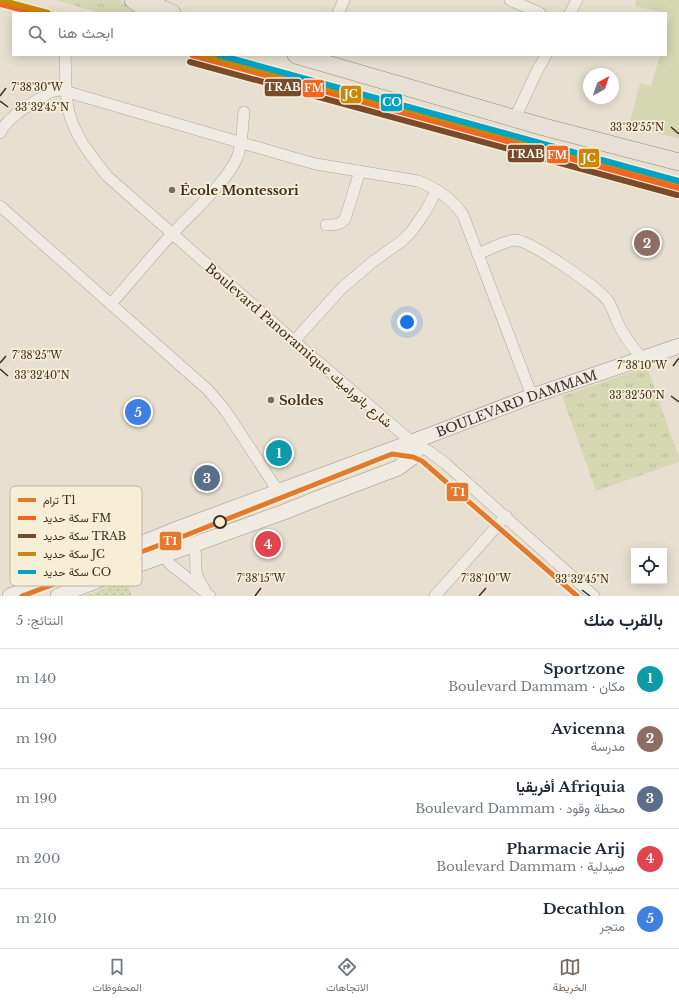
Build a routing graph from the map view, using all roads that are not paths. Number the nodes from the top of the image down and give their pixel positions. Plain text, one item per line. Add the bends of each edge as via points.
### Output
1 (133, 0) edge
2 (150, 0) edge
3 (344, 0) edge
4 (510, 0) edge
5 (577, 0) edge
6 (150, 12) edge
7 (170, 12) edge
8 (338, 12) edge
9 (538, 12) edge
10 (571, 12) edge
11 (65, 56) edge
12 (545, 56) edge
13 (305, 57) edge
14 (67, 91) junction
15 (244, 112) dead end
16 (515, 118) junction
17 (0, 133) edge
18 (241, 143) junction
19 (679, 162) edge
20 (360, 171) junction
21 (437, 190) junction
22 (0, 206) edge
23 (326, 224) dead end
24 (172, 234) junction
25 (478, 254) junction
26 (111, 304) junction
27 (294, 341) junction
28 (679, 346) edge
29 (642, 358) junction
30 (532, 396) junction
31 (417, 442) junction
32 (278, 491) junction
33 (506, 516) junction
34 (177, 529) junction
35 (154, 538) junction
36 (142, 543) edge
37 (194, 552) junction
38 (163, 556) junction
39 (142, 564) edge
40 (175, 569) junction
41 (36, 586) edge
42 (84, 586) edge
43 (10, 596) edge
44 (58, 596) edge
45 (210, 596) edge
46 (435, 596) edge
47 (594, 596) edge

1 - 6 main road
2 - 7 main road
3 - 8 street
4 - 9 street
5 - 10 street
11 - 14 street, Boulevard Panoramique شارع بانوراميك
12 - 16 street
13 - 16 main road
14 - 17 street via 53,91 47,94 10,119
14 - 18 street
14 - 24 street, Boulevard Panoramique شارع بانوراميك via 68,109 73,125 96,163 119,188
15 - 18 street
16 - 19 main road
18 - 20 street via 301,160
18 - 24 street via 237,158 225,176
20 - 21 street via 418,181
20 - 23 street via 345,219 337,225
21 - 25 street via 463,215
21 - 27 street via 411,232 341,289
22 - 26 street
24 - 26 street
24 - 27 street, Boulevard Panoramique شارع بانوراميك
25 - 29 street via 514,240 541,251 589,282 604,296 612,307 624,335
25 - 30 street
26 - 32 street via 214,397
27 - 31 street, Boulevard Panoramique شارع بانوراميك
28 - 29 street, BOULEVARD DAMMAM
29 - 30 street, BOULEVARD DAMMAM
30 - 31 street, BOULEVARD DAMMAM
31 - 32 street, BOULEVARD DAMMAM
31 - 33 street, Boulevard Panoramique شارع بانوراميك
31 - 37 street via 414,457 398,468
32 - 34 street, BOULEVARD DAMMAM
33 - 46 street
33 - 47 street, Boulevard Panoramique شارع بانوراميك
34 - 35 street, BOULEVARD DAMMAM
34 - 37 street
35 - 36 street, BOULEVARD DAMMAM
35 - 38 street
37 - 38 street
37 - 40 street via 187,568
37 - 45 street via 197,575
38 - 39 street
38 - 40 street
40 - 45 street
41 - 43 street, BOULEVARD DAMMAM
42 - 44 street

